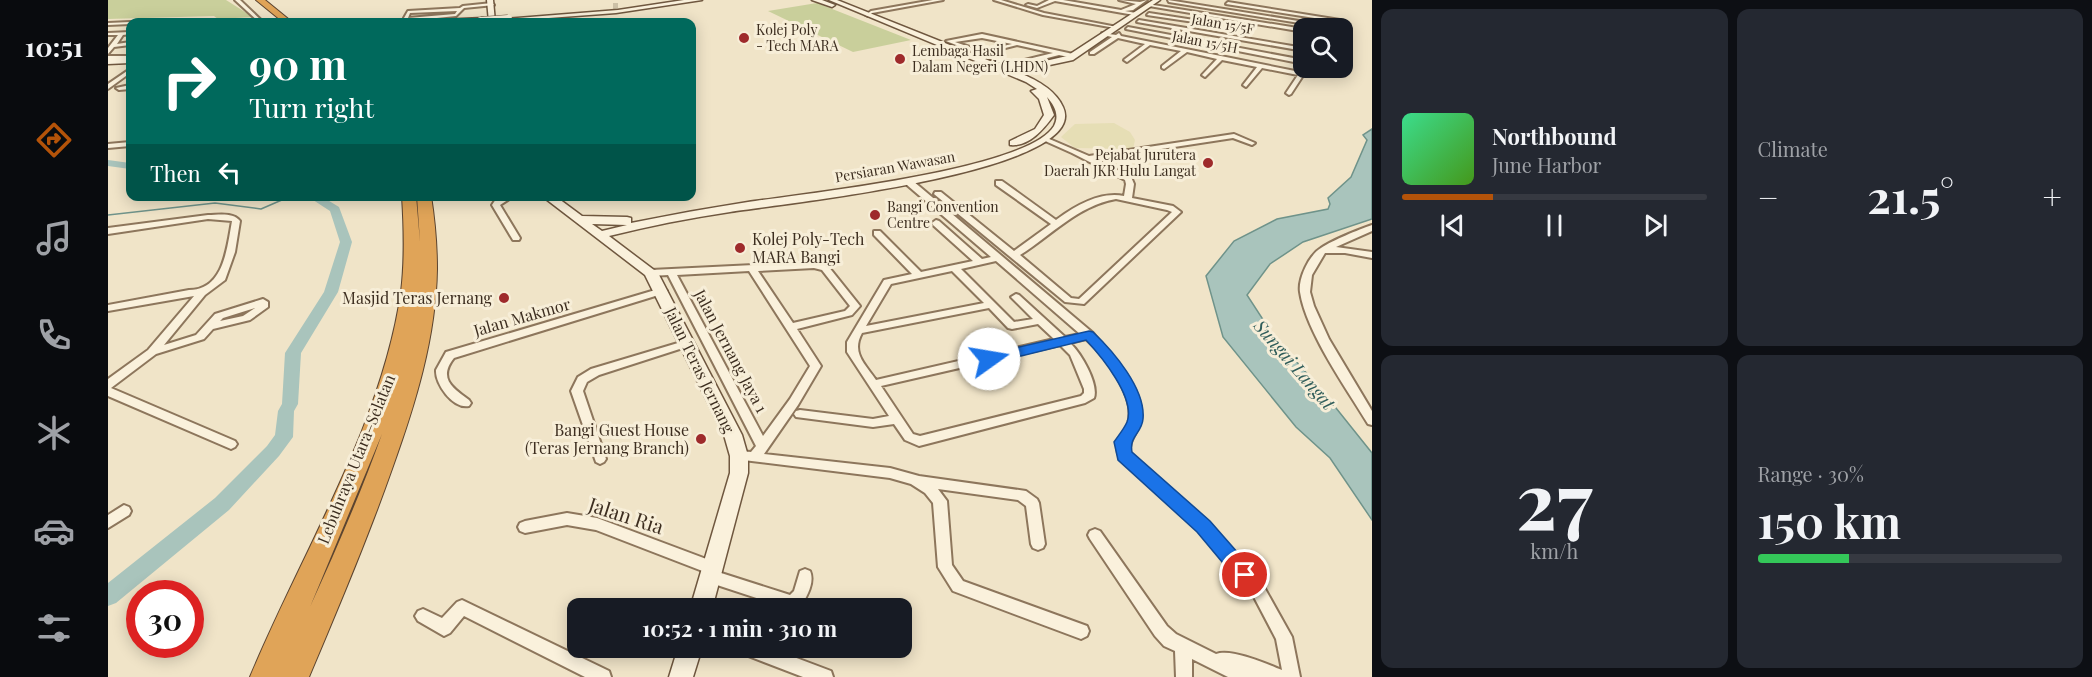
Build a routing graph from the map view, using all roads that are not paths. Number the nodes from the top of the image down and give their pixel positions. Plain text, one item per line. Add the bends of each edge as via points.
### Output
1 (237, 0) edge
2 (250, 0) edge
3 (260, 0) edge
4 (678, 0) edge
5 (699, 0) edge
6 (815, 0) edge
7 (821, 0) edge
8 (931, 0) edge
9 (941, 0) edge
10 (998, 0) edge
11 (1010, 0) edge
12 (1052, 0) edge
13 (1121, 0) edge
14 (1169, 0) edge
15 (491, 2) edge
16 (832, 2) edge
17 (1085, 2) edge
18 (1218, 2) edge
19 (1145, 3) edge
20 (1158, 3) edge
21 (460, 9) junction
22 (617, 9) junction
23 (272, 10) junction
24 (857, 11) junction
25 (1122, 12) junction
26 (1149, 14) junction
27 (868, 15) junction
28 (1069, 16) dead end
29 (257, 18) edge
30 (271, 18) edge
31 (283, 18) edge
32 (289, 18) edge
33 (406, 18) edge
34 (427, 18) edge
35 (494, 18) edge
36 (507, 18) edge
37 (1137, 18) junction
38 (1335, 18) edge
39 (1194, 21) dead end
40 (1293, 21) edge
41 (1106, 22) dead end
42 (126, 23) edge
43 (108, 24) edge
44 (1115, 27) junction
45 (1128, 28) junction
46 (1293, 29) edge
47 (122, 33) junction
48 (126, 33) edge
49 (108, 34) edge
50 (1104, 34) junction
51 (1116, 37) junction
52 (927, 38) junction
53 (949, 41) junction
54 (126, 44) edge
55 (1019, 44) junction
56 (1149, 44) junction
57 (111, 46) edge
58 (1293, 48) edge
59 (1185, 51) junction
60 (108, 52) edge
61 (979, 53) junction
62 (1060, 53) junction
63 (1092, 53) dead end
64 (1073, 56) junction
65 (1221, 58) junction
66 (126, 59) edge
67 (108, 60) edge
68 (1127, 60) dead end
69 (1293, 60) edge
70 (1261, 66) junction
71 (1164, 67) dead end
72 (1012, 71) junction
73 (1293, 72) edge
74 (126, 73) edge
75 (1205, 75) dead end
76 (1298, 78) edge
77 (1246, 85) dead end
78 (108, 87) edge
79 (126, 87) edge
80 (119, 88) dead end
81 (1289, 93) dead end
82 (1042, 135) junction
83 (1252, 143) dead end
84 (126, 144) edge
85 (108, 146) edge
86 (1088, 158) junction
87 (914, 179) junction
88 (999, 183) dead end
89 (938, 194) dead end
90 (770, 197) junction
91 (1128, 198) junction
92 (796, 199) junction
93 (409, 201) edge
94 (425, 201) edge
95 (501, 201) edge
96 (553, 201) edge
97 (753, 206) junction
98 (578, 220) junction
99 (936, 223) dead end
100 (629, 224) junction
101 (1056, 224) junction
102 (1372, 228) edge
103 (108, 231) edge
104 (596, 233) junction
105 (877, 234) dead end
106 (516, 238) dead end
107 (1323, 249) junction
108 (626, 254) junction
109 (1014, 255) junction
110 (1372, 255) edge
111 (998, 258) junction
112 (980, 262) junction
113 (954, 267) junction
114 (752, 268) junction
115 (1029, 268) junction
116 (1013, 271) junction
117 (670, 272) junction
118 (651, 273) junction
119 (918, 274) junction
120 (662, 291) junction
121 (202, 293) junction
122 (1016, 297) dead end
123 (990, 305) junction
124 (108, 308) edge
125 (1041, 320) junction
126 (209, 327) dead end
127 (790, 327) junction
128 (858, 331) junction
129 (1089, 335) junction
130 (688, 342) junction
131 (1064, 342) junction
132 (152, 352) junction
133 (874, 384) junction
134 (108, 385) edge
135 (108, 391) edge
136 (465, 403) dead end
137 (800, 414) dead end
138 (897, 419) junction
139 (1372, 421) edge
140 (231, 444) dead end
141 (752, 453) junction
142 (600, 459) dead end
143 (915, 480) junction
144 (124, 511) dead end
145 (108, 522) edge
146 (525, 527) dead end
147 (1095, 535) dead end
148 (1038, 544) dead end
149 (711, 572) junction
150 (804, 576) dead end
151 (704, 598) edge
152 (423, 616) dead end
153 (1081, 631) dead end
154 (1183, 647) junction
155 (687, 658) edge
156 (775, 658) edge
157 (1214, 659) junction
158 (265, 677) edge
159 (293, 677) edge
160 (603, 677) edge
161 (681, 677) edge
162 (825, 677) edge
163 (1184, 677) edge
164 (1246, 677) edge
165 (1279, 677) edge
166 (1292, 677) edge

1 - 29 street
2 - 30 highway
3 - 23 highway
4 - 22 main road
5 - 22 main road
6 - 16 main road
7 - 16 main road, Persiaran Wawasan
8 - 24 street
9 - 27 street
10 - 44 street via 1043,14
11 - 12 street via 1037,7
12 - 17 street
13 - 19 street
14 - 20 street
14 - 40 street
15 - 21 street
15 - 35 main road
16 - 24 main road, Persiaran Wawasan
16 - 72 main road, Persiaran Wawasan
17 - 19 street via 1126,10
17 - 25 street, Jalan 15/5F
17 - 28 street
18 - 38 street
19 - 20 main road
19 - 37 main road
20 - 26 street
20 - 46 street
21 - 33 street via 408,12
21 - 34 street via 456,15
22 - 36 main road, bridge
23 - 31 highway
23 - 32 highway
24 - 27 main road, Persiaran Wawasan
25 - 37 street, Jalan 15/5F
25 - 41 street
26 - 37 street
26 - 39 street
27 - 52 main road, Persiaran Wawasan
37 - 44 main road
37 - 45 street
37 - 58 street, Jalan 15/5F
42 - 43 street
44 - 50 main road
45 - 51 street
45 - 69 street
47 - 48 street
47 - 49 street
47 - 57 street
50 - 51 street, Jalan 15/5H
50 - 64 main road
51 - 56 street, Jalan 15/5H
51 - 63 street
52 - 53 main road
52 - 72 main road, Persiaran Wawasan
53 - 55 street via 979,36
53 - 61 street
54 - 57 street
55 - 61 street
55 - 62 street
56 - 59 street, Jalan 15/5H
56 - 68 street
57 - 60 street
59 - 65 street, Jalan 15/5H
59 - 71 street
61 - 62 street via 1012,65
62 - 64 street
64 - 72 main road
65 - 70 street, Jalan 15/5H
65 - 75 street
66 - 67 main road
70 - 73 street, Jalan 15/5H
70 - 77 street
72 - 82 main road, Persiaran Wawasan via 1043,99 1049,115
72 - 82 main road, Persiaran Wawasan via 1046,90 1059,106 1060,124 1052,135
74 - 78 street
76 - 81 street
79 - 80 street
82 - 86 street
82 - 87 main road, Persiaran Wawasan
82 - 87 main road, Persiaran Wawasan via 988,163 948,175
83 - 86 street via 1234,136
84 - 85 street
86 - 91 street via 1128,179
87 - 90 main road, Persiaran Wawasan
87 - 92 main road, Persiaran Wawasan
87 - 111 street
88 - 101 street
89 - 109 street
90 - 92 main road
90 - 97 main road
90 - 100 main road, Persiaran Wawasan
91 - 101 street via 1108,197 1087,203
91 - 115 street via 1170,207 1176,213 1081,302 1068,300
92 - 97 main road, Persiaran Wawasan
93 - 158 highway, Lebuhraya Utara–Selatan via 413,246 410,286 394,362 373,427
94 - 159 highway, Lebuhraya Utara–Selatan via 429,239 426,315 398,426 345,563
95 - 106 street via 496,204
96 - 98 main road, Jalan Teras Jernang
97 - 100 main road, Persiaran Wawasan
98 - 100 main road
98 - 104 main road, Jalan Teras Jernang
99 - 112 street
100 - 104 main road, Persiaran Wawasan
100 - 108 main road via 616,238
101 - 109 street
102 - 107 street
103 - 121 street via 208,217 235,219 231,252 220,280
104 - 108 main road, Jalan Teras Jernang
105 - 119 street
107 - 110 street
107 - 139 street via 1317,255 1305,290 1312,316
108 - 118 main road, Jalan Teras Jernang
109 - 115 street
111 - 112 street
111 - 116 street
112 - 113 street
113 - 119 street
113 - 123 street
114 - 117 street
114 - 127 street
114 - 127 street via 820,266 855,306 848,313
115 - 116 street
116 - 129 street
117 - 118 street
117 - 141 street, Jalan Jernang Jaya 1
118 - 120 main road, Jalan Teras Jernang
119 - 128 street via 887,282
120 - 130 main road, Jalan Teras Jernang
120 - 136 street, Jalan Makmor via 450,355 441,370 441,380
121 - 124 street
121 - 132 street
122 - 125 street
123 - 125 street via 1012,326
123 - 128 street
125 - 131 street
126 - 132 street via 200,337
127 - 141 street via 816,366 794,402
128 - 133 street via 852,352
129 - 131 street
129 - 166 street via 1111,358 1136,412 1135,422 1122,442 1124,455 1204,527 1259,592 1284,637
130 - 141 main road, Jalan Teras Jernang via 733,435
130 - 142 street via 595,372 582,380 577,391
131 - 133 street
131 - 138 street via 1075,353 1090,389 1085,399 913,440
132 - 134 street
133 - 138 street
135 - 140 street
137 - 138 street via 873,423
141 - 143 street
141 - 149 main road, Jalan Teras Jernang via 739,473
143 - 148 street via 1021,495 1032,503
143 - 153 street via 940,501 945,567 958,586
144 - 145 street
146 - 149 street, Jalan Ria via 567,519 597,524
147 - 154 street via 1161,631
149 - 150 street, Jalan Ria via 790,602 796,601 801,593
149 - 151 main road, Jalan Teras Jernang
152 - 160 street via 444,628 462,607
154 - 157 street
154 - 163 street
155 - 161 main road
156 - 162 street
157 - 164 street
157 - 165 street via 1240,663

